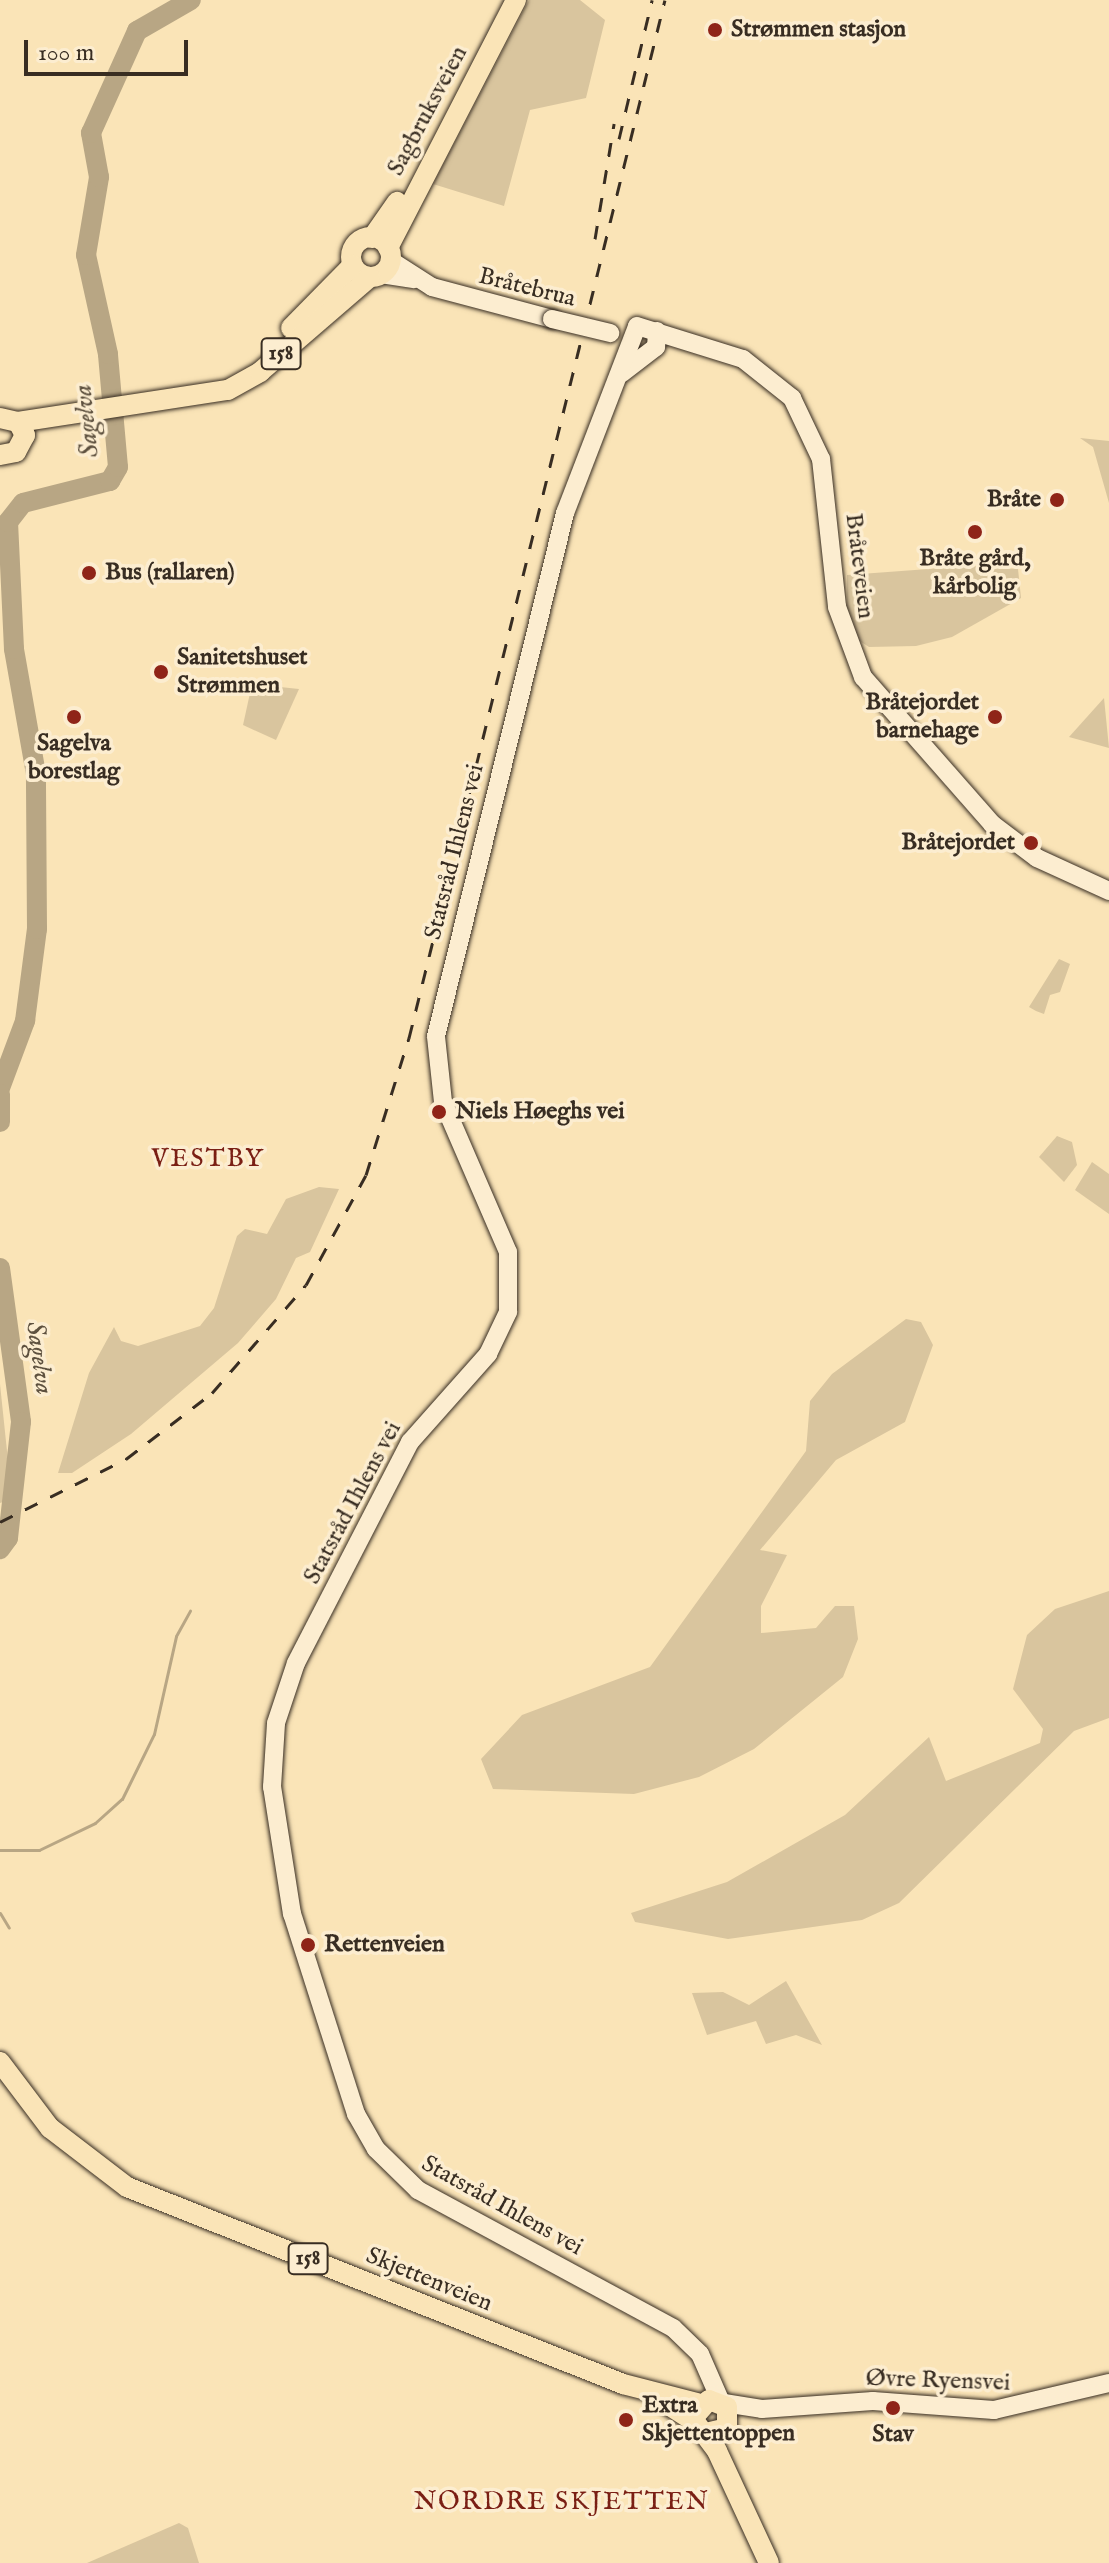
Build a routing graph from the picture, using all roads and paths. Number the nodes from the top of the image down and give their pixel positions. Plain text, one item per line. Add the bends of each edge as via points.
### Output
1 (504, 0) edge
2 (516, 0) edge
3 (380, 259) junction
4 (353, 265) junction
5 (644, 343) junction
6 (176, 399) junction
7 (14, 426) edge
8 (0, 455) edge
9 (1109, 891) edge
10 (0, 2062) edge
11 (1109, 2383) edge
12 (714, 2414) junction
13 (769, 2563) edge

1 - 3 main road, Sagbruksveien / 158
2 - 3 main road, Sagbruksveien / 158
3 - 4 main road
3 - 4 main road, 158 via 355,246
3 - 5 street, Bråtebrua, bridge via 414,279
3 - 6 main road, Sagbruksveien / 158 via 249,380 213,396
4 - 6 main road, Sagbruksveien / 158 via 248,366
5 - 9 street, Bråteveien via 687,344 755,366 810,426 824,471 839,620 881,702 1008,838
5 - 12 street, Statsråd Ihlens vei via 620,375 561,525 436,1036 444,1106 508,1252 508,1312 488,1354 410,1442 296,1663 276,1723 272,1787 292,1914 351,2099 376,2149 418,2190 667,2323 708,2369
6 - 7 main road, Sagbruksveien / 158
7 - 8 main road, 158 via 16,452
10 - 12 main road, Skjettenveien / 158 via 50,2128 116,2181 658,2397
11 - 12 street, Øvre Ryensvei via 994,2410 873,2401
12 - 13 main road

